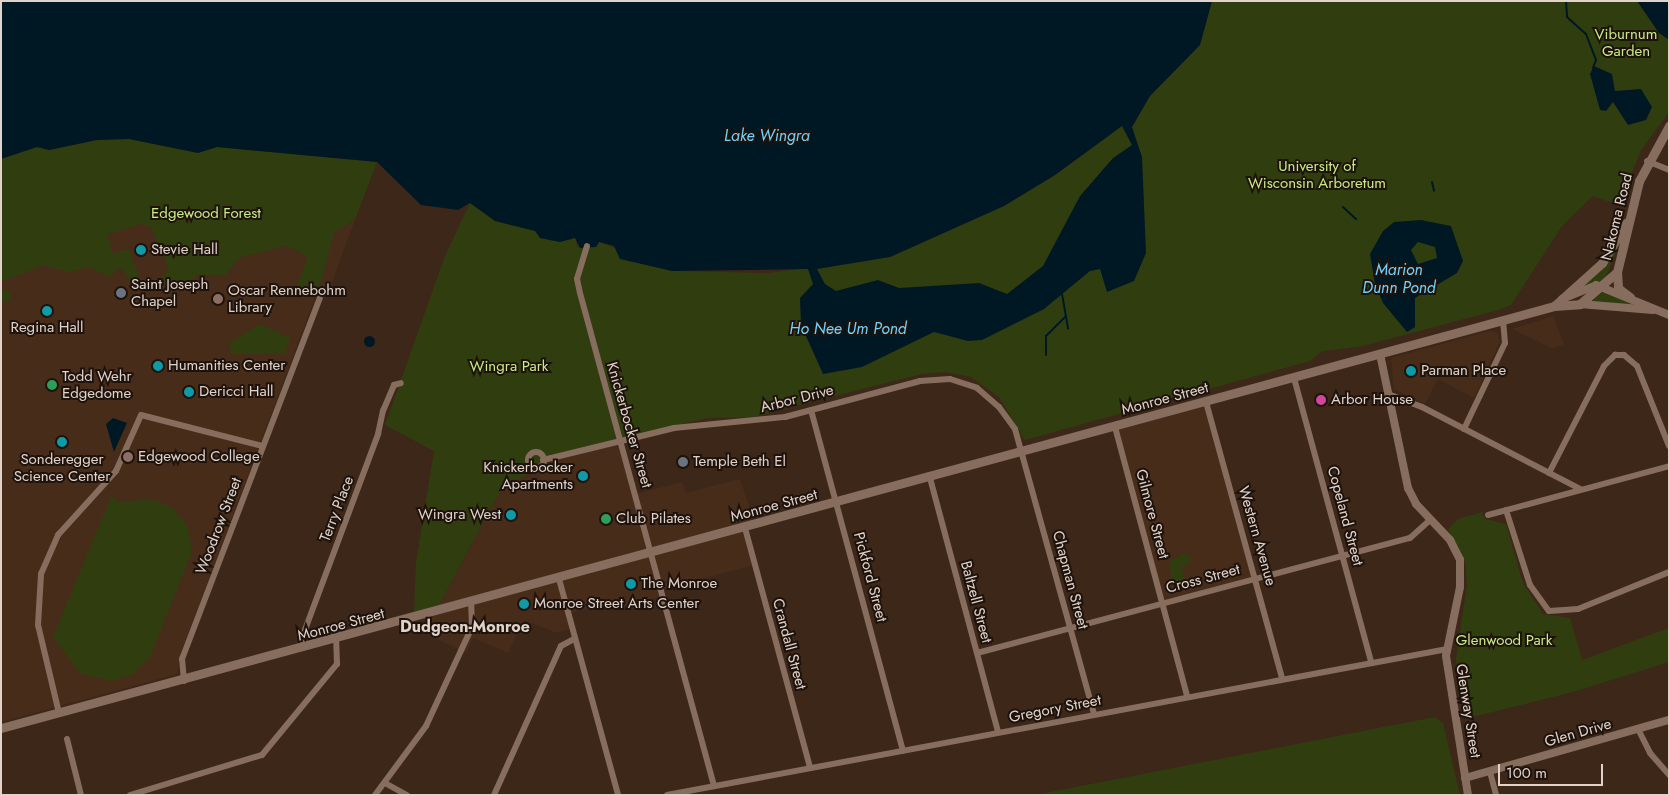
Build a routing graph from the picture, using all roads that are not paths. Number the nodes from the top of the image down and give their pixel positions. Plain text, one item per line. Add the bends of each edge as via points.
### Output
1 (1669, 126) edge
2 (1647, 161) junction
3 (1669, 170) edge
4 (1628, 219) junction
5 (587, 246) dead end
6 (1617, 272) junction
7 (1604, 287) junction
8 (1630, 297) junction
9 (320, 298) dead end
10 (1561, 300) junction
11 (1580, 304) junction
12 (1554, 306) junction
13 (1655, 310) junction
14 (1669, 315) edge
15 (1504, 321) junction
16 (1380, 354) junction
17 (1294, 378) junction
18 (401, 383) dead end
19 (1388, 394) junction
20 (1206, 402) junction
21 (811, 410) junction
22 (1115, 427) junction
23 (1464, 429) junction
24 (621, 442) junction
25 (263, 446) junction
26 (1669, 446) edge
27 (1022, 453) junction
28 (543, 460) dead end
29 (1669, 466) edge
30 (1548, 472) junction
31 (930, 478) junction
32 (1580, 489) junction
33 (837, 503) junction
34 (1506, 510) junction
35 (1488, 515) dead end
36 (1430, 520) junction
37 (745, 528) junction
38 (652, 553) junction
39 (1343, 557) junction
40 (1669, 572) edge
41 (1256, 578) junction
42 (559, 580) junction
43 (472, 603) junction
44 (1163, 603) junction
45 (1070, 628) junction
46 (574, 639) junction
47 (336, 640) junction
48 (303, 649) junction
49 (1447, 649) junction
50 (977, 653) junction
51 (1371, 661) junction
52 (1282, 677) junction
53 (184, 681) junction
54 (1187, 696) junction
55 (59, 714) junction
56 (1094, 714) junction
57 (1669, 720) edge
58 (1, 728) edge
59 (1639, 730) junction
60 (998, 732) junction
61 (67, 739) dead end
62 (903, 751) junction
63 (810, 767) junction
64 (1490, 772) junction
65 (1669, 775) edge
66 (1465, 778) junction
67 (385, 782) junction
68 (714, 786) junction
69 (81, 795) edge
70 (130, 795) edge
71 (375, 795) edge
72 (408, 795) edge
73 (494, 795) edge
74 (618, 795) edge
75 (667, 795) edge
76 (1468, 795) edge
77 (1496, 795) edge

1 - 2 main road, Nakoma Road
2 - 3 street
2 - 4 main road, Nakoma Road
4 - 6 main road, Nakoma Road
4 - 10 main road, Monroe Street via 1602,263
5 - 24 street, Knickerbocker Street via 577,279
6 - 7 main road, Nakoma Road
6 - 8 main road via 1618,288
7 - 8 street
7 - 10 street, Monroe Street via 1591,286
7 - 11 main road
8 - 13 street
9 - 25 street, Woodrow Street
10 - 12 main road, Monroe Street
11 - 12 main road, Monroe Street
11 - 13 street
12 - 15 main road, Monroe Street
13 - 14 street
15 - 16 main road, Monroe Street
15 - 23 street via 1505,343
16 - 17 main road, Monroe Street
16 - 19 street, Glenway Street
17 - 20 main road, Monroe Street
17 - 39 street, Copeland Street
18 - 48 street, Terry Place via 394,385 383,411 378,434 303,635
19 - 23 street
19 - 36 street, Glenway Street via 1408,488
20 - 22 main road, Monroe Street
20 - 41 street, Western Avenue
21 - 24 street, Arbor Drive via 759,422 674,428
21 - 27 street, Arbor Drive via 920,381 950,379 977,388 999,407 1015,429
21 - 33 street, Pickford Street
22 - 27 main road, Monroe Street
22 - 44 street, Gilmore Street
23 - 30 street
24 - 28 street, Arbor Drive
24 - 38 street, Knickerbocker Street
25 - 53 street, Woodrow Street via 182,659
25 - 55 street via 141,415 116,471 58,535 41,574 38,625
26 - 30 street via 1637,366 1617,354 1604,366
27 - 31 main road, Monroe Street
27 - 45 street, Chapman Street
29 - 32 street
30 - 32 street
31 - 33 main road, Monroe Street
31 - 50 street, Baltzell Street
32 - 34 street
33 - 37 main road, Monroe Street
33 - 62 street, Pickford Street
34 - 35 street
34 - 40 street via 1530,585 1550,611 1578,610
36 - 39 street, Cross Street via 1410,538
36 - 49 street, Glenway Street via 1450,540 1460,560 1460,587
37 - 38 main road, Monroe Street
37 - 63 street, Crandall Street
38 - 42 main road, Monroe Street
38 - 68 street, Knickerbocker Street
39 - 41 street, Cross Street
39 - 51 street, Copeland Street
41 - 44 street, Cross Street
41 - 52 street, Western Avenue
42 - 43 main road, Monroe Street
42 - 46 street
43 - 47 main road, Monroe Street
43 - 67 street via 472,627 441,696 411,750
44 - 45 street, Cross Street
44 - 54 street, Gilmore Street
45 - 50 street, Cross Street
45 - 56 street, Chapman Street
46 - 73 street via 562,646
46 - 74 street
47 - 48 main road, Monroe Street
47 - 70 street via 337,664 262,755
48 - 53 main road, Monroe Street
49 - 51 street, Gregory Street
49 - 66 street, Glenway Street via 1451,704
50 - 60 street, Baltzell Street
51 - 52 street, Gregory Street
52 - 54 street, Gregory Street
53 - 55 main road, Monroe Street
54 - 56 street, Gregory Street
55 - 58 main road, Monroe Street
56 - 60 street, Gregory Street
57 - 59 street, Glen Drive
59 - 64 street, Glen Drive
59 - 65 street via 1650,753
60 - 62 street, Gregory Street
61 - 69 street
62 - 63 street, Gregory Street
63 - 68 street, Gregory Street
64 - 66 street, Glen Drive
64 - 77 street
66 - 76 street, Glenway Street
67 - 71 street
67 - 72 street
68 - 75 street, Gregory Street

